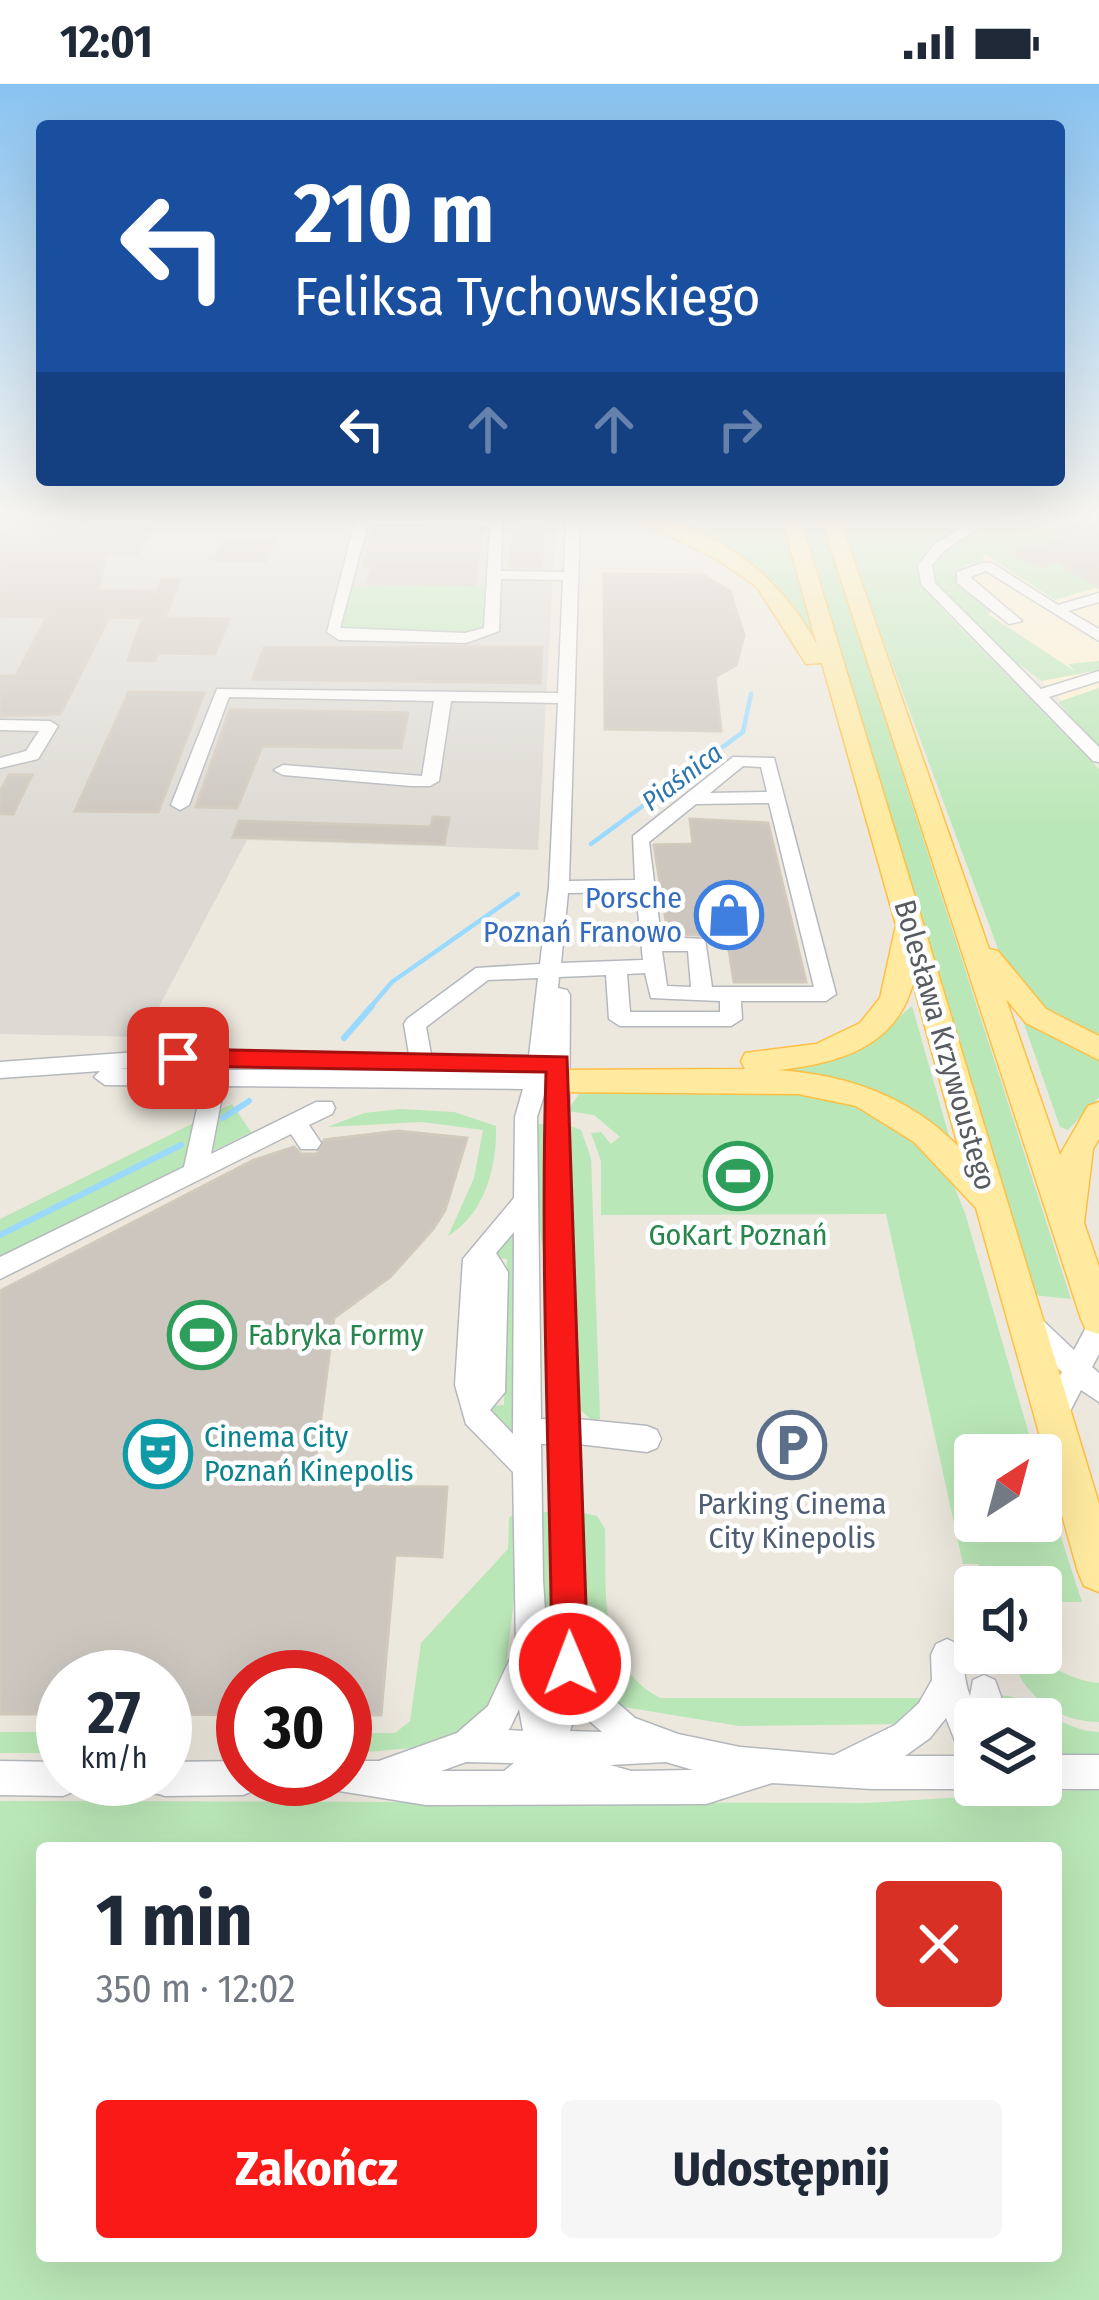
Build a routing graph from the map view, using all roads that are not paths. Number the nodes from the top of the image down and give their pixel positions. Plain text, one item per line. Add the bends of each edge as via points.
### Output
1 (334, 621) edge
2 (492, 621) edge
3 (571, 621) edge
4 (797, 621) edge
5 (821, 621) edge
6 (865, 621) edge
7 (963, 621) edge
8 (1099, 676) edge
9 (1037, 696) junction
10 (443, 697) junction
11 (568, 698) junction
12 (843, 698) junction
13 (0, 724) edge
14 (1099, 757) edge
15 (0, 763) edge
16 (283, 770) dead end
17 (777, 797) junction
18 (692, 799) junction
19 (180, 806) dead end
20 (645, 886) junction
21 (558, 895) junction
22 (911, 923) junction
23 (969, 933) junction
24 (653, 955) junction
25 (553, 967) junction
26 (616, 967) junction
27 (618, 993) junction
28 (658, 993) junction
29 (702, 994) junction
30 (730, 994) junction
31 (1099, 1049) edge
32 (421, 1063) junction
33 (217, 1069) junction
34 (0, 1072) edge
35 (548, 1072) junction
36 (324, 1108) dead end
37 (1099, 1114) edge
38 (196, 1168) junction
39 (528, 1210) junction
40 (998, 1229) junction
41 (1070, 1235) junction
42 (12, 1270) edge
43 (1099, 1318) edge
44 (1025, 1321) junction
45 (1099, 1328) edge
46 (1076, 1369) junction
47 (1099, 1390) edge
48 (1053, 1416) junction
49 (528, 1431) junction
50 (566, 1431) junction
51 (646, 1433) dead end
52 (527, 1467) junction
53 (1099, 1572) edge
54 (531, 1638) junction
55 (570, 1664) junction
56 (957, 1698) edge
57 (466, 1746) junction
58 (547, 1747) junction
59 (679, 1749) junction
60 (765, 1771) junction
61 (834, 1771) junction
62 (954, 1772) edge
63 (1062, 1772) edge
64 (1099, 1772) edge
65 (0, 1778) edge
66 (372, 1778) edge
67 (381, 1778) junction
68 (36, 1779) edge
69 (512, 1786) junction
70 (630, 1787) junction

1 - 2 street via 339,635 485,635
3 - 11 street
4 - 12 main road
5 - 12 main road, Bolesława Krzywoustego
6 - 23 main road, Bolesława Krzywoustego
7 - 9 street
8 - 9 street
9 - 14 street
10 - 11 street
10 - 16 street via 430,781
10 - 19 street via 223,692
11 - 21 street
12 - 22 main road, Bolesława Krzywoustego
13 - 15 street via 50,725 37,755
17 - 18 street
17 - 18 street via 768,762 739,761
17 - 30 street via 826,994
18 - 20 street via 640,840
20 - 21 street
20 - 24 street
21 - 25 street
22 - 35 main road via 900,944 895,998 866,1033 835,1049 776,1060
22 - 40 main road, Bolesława Krzywoustego
23 - 31 main road via 1036,1016
23 - 41 main road, Bolesława Krzywoustego
24 - 26 street
24 - 28 street
24 - 29 street via 698,944
25 - 26 street
25 - 32 street via 476,975 443,998 415,1024
25 - 35 street
25 - 35 street via 558,1030
26 - 27 street
27 - 28 street
27 - 30 street via 620,1019 731,1019
28 - 29 street
29 - 30 street
32 - 33 street
32 - 35 street
33 - 34 street
33 - 35 street
33 - 38 street
35 - 39 street via 526,1117
35 - 40 main road via 796,1080 865,1095 912,1120 943,1149
35 - 50 street
36 - 38 street via 302,1132
37 - 41 main road via 1073,1160
38 - 42 street
39 - 49 street
39 - 52 street via 481,1252 473,1273 468,1385 490,1433
40 - 44 main road, Bolesława Krzywoustego
41 - 43 main road, Bolesława Krzywoustego
44 - 46 street
44 - 48 main road, Bolesława Krzywoustego
45 - 46 street
46 - 47 street
46 - 48 street
48 - 53 main road, Bolesława Krzywoustego
49 - 50 street
49 - 52 street
50 - 51 street
50 - 55 street
52 - 54 street
54 - 57 street via 511,1699 486,1734
54 - 58 street via 536,1722
55 - 58 street via 560,1725
55 - 59 street via 583,1693 611,1718
56 - 61 street via 947,1668 940,1704 922,1727
57 - 58 street
57 - 67 street
58 - 59 street
58 - 69 street
58 - 70 street via 586,1776
59 - 60 street
60 - 61 street
60 - 70 street via 706,1787
61 - 62 street
63 - 64 street
65 - 68 street
66 - 67 street
67 - 69 street via 426,1787
69 - 70 street

